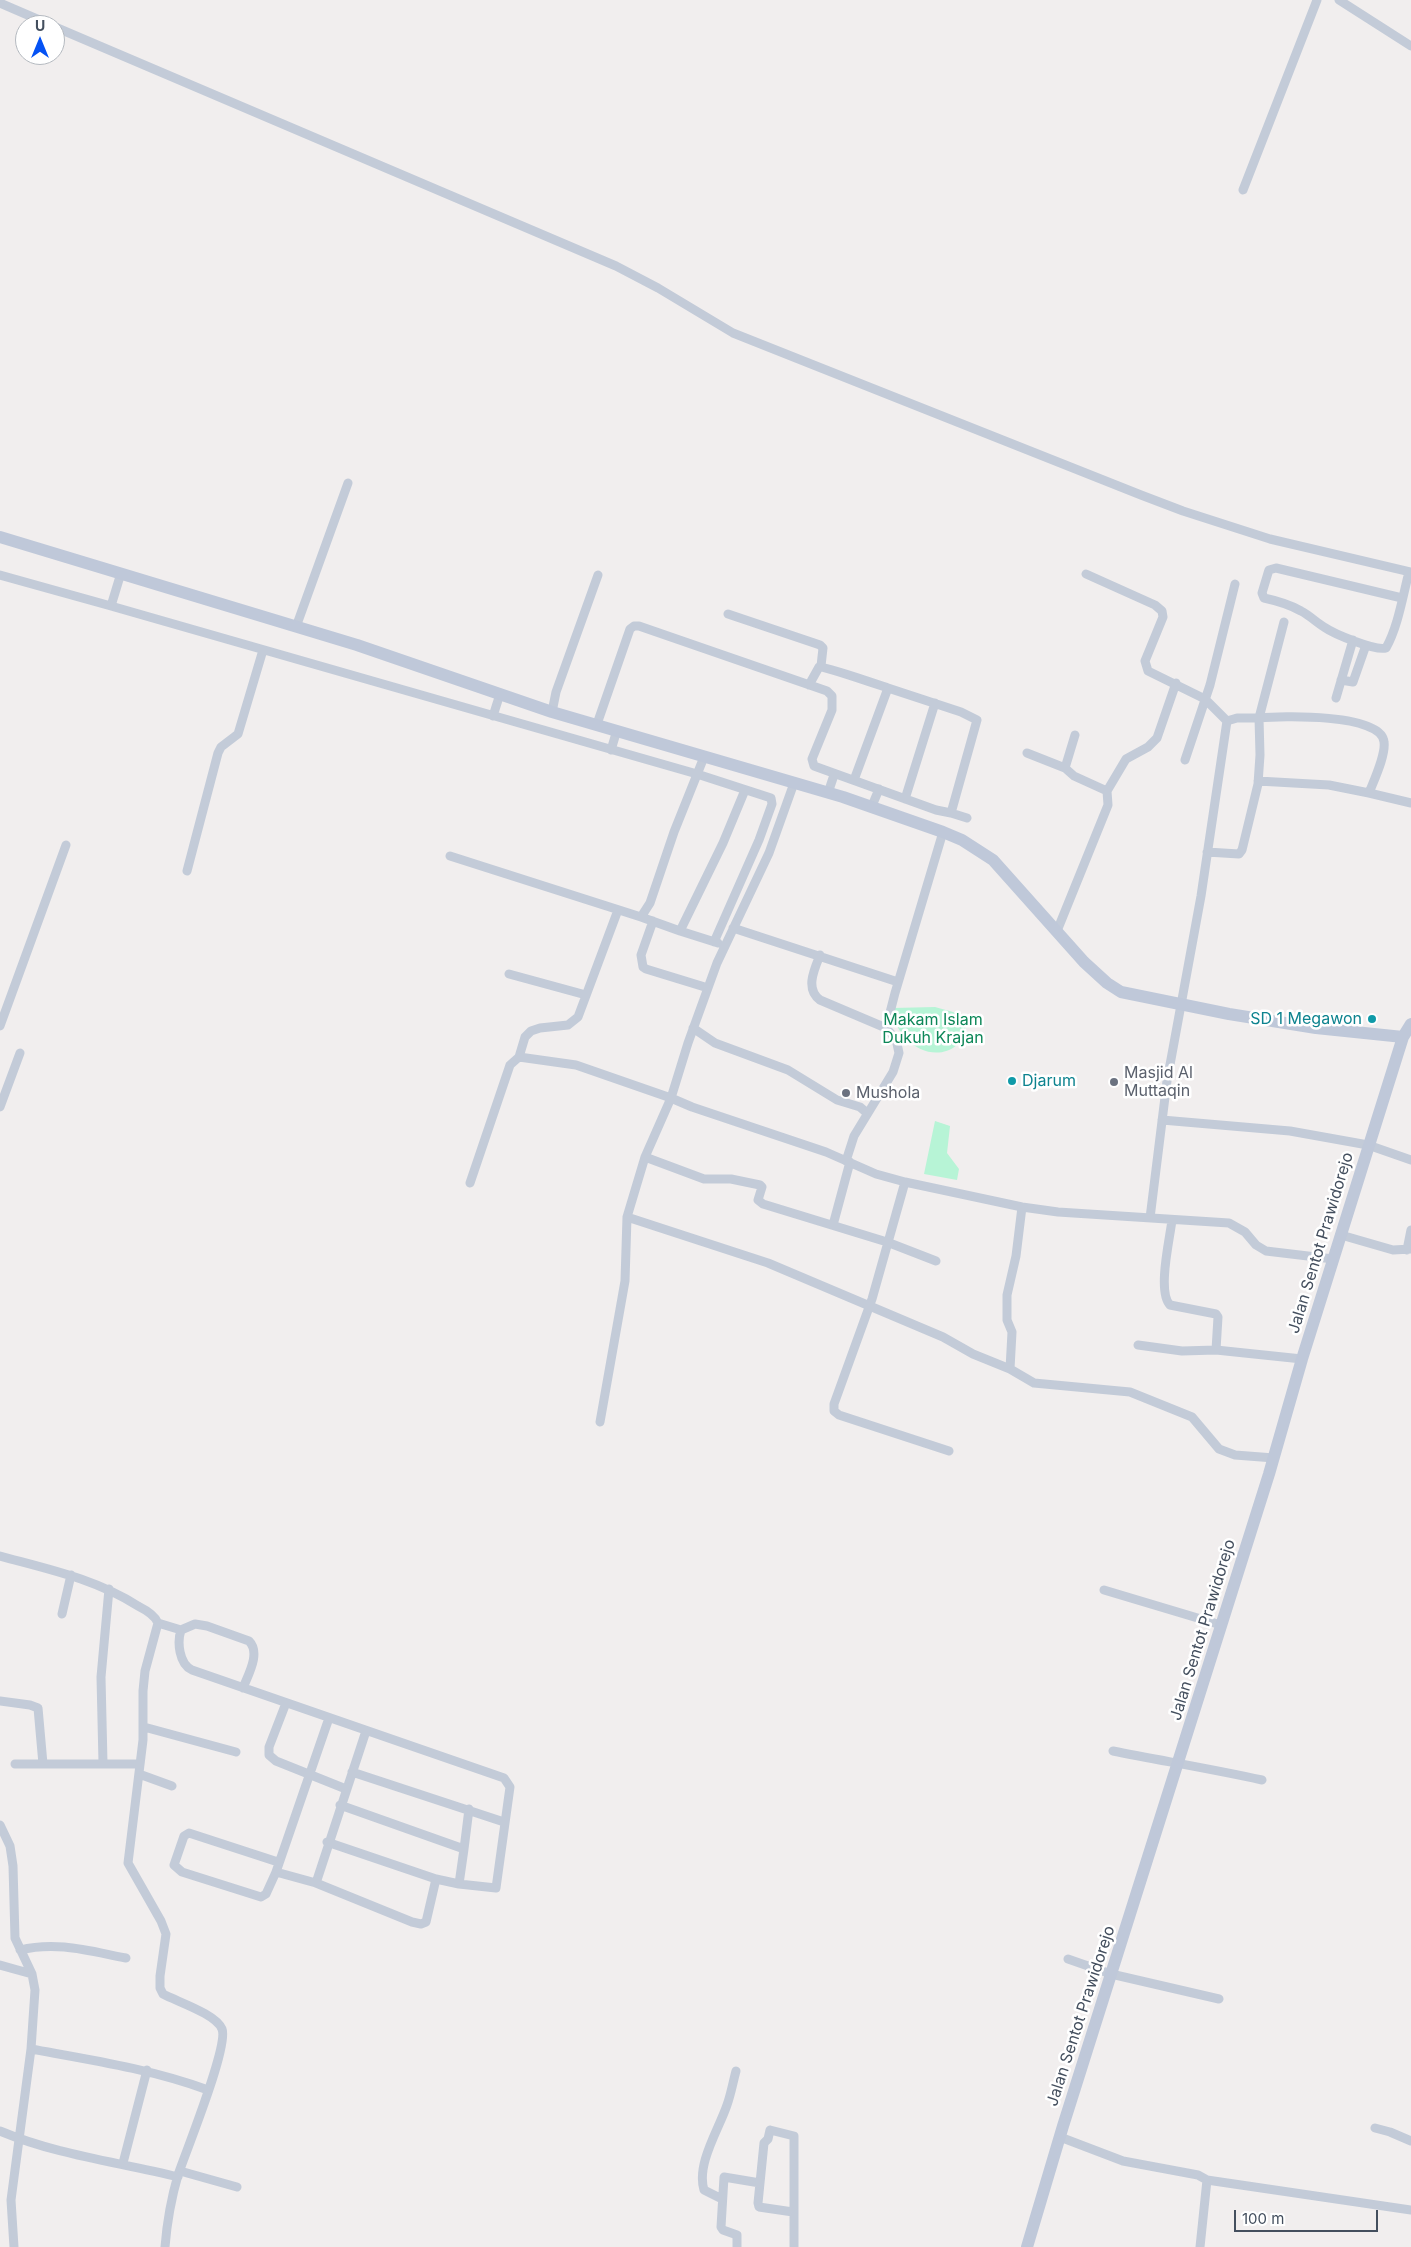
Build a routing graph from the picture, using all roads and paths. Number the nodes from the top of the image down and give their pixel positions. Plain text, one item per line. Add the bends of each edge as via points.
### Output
1 (1316, 0) edge
2 (1339, 0) edge
3 (0, 3) edge
4 (28, 15) edge
5 (65, 31) edge
6 (1411, 46) edge
7 (1243, 190) dead end
8 (348, 483) dead end
9 (0, 537) edge
10 (1410, 572) edge
11 (121, 573) junction
12 (1086, 574) dead end
13 (0, 575) edge
14 (598, 575) dead end
15 (1235, 584) dead end
16 (1402, 598) junction
17 (111, 606) junction
18 (728, 614) dead end
19 (1284, 622) dead end
20 (296, 627) junction
21 (1353, 640) junction
22 (1366, 645) junction
23 (263, 650) junction
24 (821, 666) junction
25 (1341, 680) junction
26 (1176, 683) junction
27 (809, 685) junction
28 (888, 688) junction
29 (500, 694) junction
30 (1336, 698) dead end
31 (1205, 699) junction
32 (936, 703) junction
33 (552, 710) junction
34 (494, 716) junction
35 (1259, 718) junction
36 (598, 721) junction
37 (1227, 721) junction
38 (617, 730) junction
39 (1074, 735) dead end
40 (611, 750) junction
41 (1027, 753) dead end
42 (704, 757) junction
43 (1185, 760) dead end
44 (1065, 768) junction
45 (697, 774) junction
46 (834, 777) junction
47 (854, 780) junction
48 (1258, 781) junction
49 (794, 783) junction
50 (745, 790) junction
51 (1107, 791) junction
52 (828, 792) junction
53 (1370, 793) junction
54 (905, 798) junction
55 (875, 799) junction
56 (1411, 803) edge
57 (951, 813) junction
58 (966, 818) dead end
59 (943, 832) junction
60 (66, 844) dead end
61 (1207, 852) junction
62 (450, 856) dead end
63 (187, 871) dead end
64 (618, 910) junction
65 (641, 917) junction
66 (653, 921) junction
67 (733, 928) junction
68 (680, 931) junction
69 (1057, 931) junction
70 (714, 942) junction
71 (725, 945) junction
72 (820, 955) junction
73 (509, 974) dead end
74 (898, 982) junction
75 (708, 988) junction
76 (586, 995) junction
77 (1181, 1005) junction
78 (1411, 1024) edge
79 (0, 1026) edge
80 (693, 1028) junction
81 (886, 1028) junction
82 (1403, 1037) junction
83 (20, 1053) dead end
84 (519, 1057) junction
85 (672, 1098) junction
86 (0, 1107) edge
87 (867, 1113) junction
88 (1162, 1120) junction
89 (1368, 1145) junction
90 (645, 1157) junction
91 (1411, 1160) edge
92 (848, 1162) junction
93 (905, 1182) junction
94 (470, 1184) dead end
95 (1022, 1207) junction
96 (627, 1217) junction
97 (1150, 1218) junction
98 (1172, 1220) junction
99 (833, 1225) junction
100 (1411, 1230) edge
101 (1341, 1235) junction
102 (887, 1242) junction
103 (1409, 1249) edge
104 (1333, 1259) junction
105 (936, 1261) dead end
106 (870, 1305) junction
107 (1138, 1345) dead end
108 (1216, 1350) junction
109 (1302, 1360) junction
110 (1010, 1369) junction
111 (600, 1422) dead end
112 (949, 1451) dead end
113 (1274, 1458) junction
114 (0, 1556) edge
115 (71, 1575) junction
116 (109, 1589) junction
117 (1104, 1590) dead end
118 (62, 1614) dead end
119 (158, 1623) junction
120 (1221, 1626) junction
121 (181, 1630) junction
122 (243, 1688) junction
123 (0, 1700) edge
124 (286, 1703) junction
125 (329, 1718) junction
126 (144, 1727) junction
127 (366, 1731) junction
128 (1113, 1751) dead end
129 (236, 1752) dead end
130 (102, 1763) junction
131 (16, 1764) dead end
132 (43, 1764) junction
133 (140, 1764) junction
134 (1178, 1764) junction
135 (352, 1772) junction
136 (139, 1774) junction
137 (309, 1774) junction
138 (1262, 1780) dead end
139 (172, 1786) dead end
140 (346, 1789) junction
141 (340, 1805) junction
142 (469, 1810) junction
143 (504, 1822) junction
144 (0, 1825) edge
145 (327, 1842) junction
146 (5, 1847) edge
147 (464, 1849) junction
148 (278, 1862) junction
149 (276, 1872) junction
150 (436, 1879) junction
151 (316, 1882) junction
152 (459, 1884) junction
153 (20, 1950) junction
154 (126, 1958) dead end
155 (1068, 1959) dead end
156 (0, 1965) edge
157 (32, 1974) junction
158 (1111, 1974) junction
159 (1219, 1998) dead end
160 (31, 2049) junction
161 (147, 2070) junction
162 (736, 2071) dead end
163 (208, 2090) junction
164 (1375, 2128) dead end
165 (0, 2131) edge
166 (1060, 2137) junction
167 (20, 2139) junction
168 (1411, 2141) edge
169 (123, 2163) junction
170 (179, 2174) junction
171 (1207, 2180) junction
172 (760, 2183) junction
173 (237, 2188) dead end
174 (722, 2199) junction
175 (1411, 2210) edge
176 (793, 2212) junction
177 (14, 2247) edge
178 (165, 2247) edge
179 (737, 2247) edge
180 (794, 2247) edge
181 (1027, 2247) edge
182 (1200, 2247) edge

1 - 7 street
2 - 6 street
3 - 4 street
5 - 10 street via 616,266 733,333 854,382 1183,511 1270,539
8 - 20 street
9 - 11 street
10 - 16 street
11 - 17 street
11 - 20 street
12 - 26 street via 1162,611 1163,617 1145,664 1148,671
13 - 17 street
14 - 33 street
15 - 31 street
16 - 21 street via 1276,568 1270,570 1262,593 1264,598 1285,603 1325,628
16 - 22 street via 1386,648
17 - 23 street
18 - 24 street via 820,645
19 - 35 street
20 - 29 street
21 - 22 street
21 - 25 street
22 - 25 street via 1354,682
23 - 34 street
23 - 63 street via 238,734 218,753
24 - 27 street
24 - 28 street
25 - 30 street
26 - 31 street
26 - 51 street via 1154,744 1126,759
27 - 36 street via 634,626 630,629
27 - 46 street via 832,696 832,710 812,759 814,766
28 - 32 street
28 - 47 street
29 - 33 street
29 - 34 street
31 - 37 street
31 - 43 street
32 - 54 street
32 - 57 street via 976,718 977,722
33 - 36 street
34 - 40 street
35 - 37 street
35 - 48 street
35 - 53 street via 1307,716 1362,723 1382,735 1384,742
36 - 38 street
37 - 61 street
38 - 40 street
38 - 42 street
39 - 44 street
40 - 45 street
41 - 44 street
42 - 45 street
42 - 49 street
44 - 51 street via 1074,776
45 - 50 street
45 - 65 street via 650,903
46 - 47 street
46 - 52 street
47 - 55 street
48 - 53 street via 1329,785
48 - 61 street via 1242,850 1239,854 1230,855
49 - 52 street
49 - 67 street via 769,853
50 - 68 street
50 - 70 street via 771,798 772,804
51 - 69 street via 1108,805
52 - 55 street
53 - 56 street
54 - 55 street
54 - 57 street
55 - 59 street
57 - 58 street
59 - 69 street via 993,860
59 - 74 street
60 - 79 street
61 - 77 street
62 - 64 street
64 - 65 street
64 - 76 street
65 - 66 street
66 - 68 street
66 - 75 street via 641,955 643,967
67 - 71 street
67 - 72 street
68 - 70 street
69 - 77 street via 1096,974 1113,987 1133,996
70 - 71 street
71 - 75 street
72 - 74 street
72 - 81 street via 813,974 813,994
73 - 76 street
74 - 81 street
75 - 80 street
76 - 84 street via 578,1017 568,1024 531,1031 525,1037
77 - 82 street via 1307,1026
77 - 88 street
78 - 82 street, Jalan Sentot Prawidorejo
80 - 85 street
80 - 87 street via 714,1043 788,1070 837,1100 860,1107
81 - 87 street via 896,1039 899,1053 893,1072
82 - 89 street, Jalan Sentot Prawidorejo
83 - 86 street
84 - 85 street via 576,1065
84 - 94 street via 510,1065
85 - 90 street
85 - 92 street
87 - 92 street via 854,1136
88 - 89 street via 1290,1131
88 - 97 street
89 - 91 street
89 - 101 street, Jalan Sentot Prawidorejo
90 - 96 street
90 - 99 street via 704,1179 723,1178 760,1185 758,1200 763,1204
92 - 93 street
92 - 99 street
93 - 95 street
93 - 102 street
95 - 97 street
95 - 110 street via 1007,1294 1007,1320 1012,1332
96 - 106 street via 768,1263
96 - 111 street via 625,1281
97 - 98 street
98 - 104 street via 1229,1223 1266,1251
98 - 108 street via 1163,1289 1166,1302 1216,1314
99 - 102 street
100 - 103 street
101 - 103 street via 1393,1250
101 - 104 street, Jalan Sentot Prawidorejo
102 - 105 street
102 - 106 street
104 - 109 street, Jalan Sentot Prawidorejo
106 - 110 street
106 - 112 street via 834,1411
107 - 108 street via 1182,1352
108 - 109 street
109 - 113 street, Jalan Sentot Prawidorejo
110 - 113 street via 1034,1383 1130,1392 1192,1417 1219,1449 1234,1455
113 - 120 street, Jalan Sentot Prawidorejo
114 - 115 street
115 - 116 street
115 - 118 street
116 - 119 street via 147,1611
116 - 130 street via 101,1677
117 - 120 street
119 - 121 street
119 - 126 street via 145,1671
120 - 134 street, Jalan Sentot Prawidorejo
121 - 122 street via 180,1647 186,1667
121 - 122 street via 195,1624 249,1641 255,1655
122 - 124 street
123 - 132 street via 38,1708
124 - 125 street
124 - 137 street via 269,1755
125 - 127 street
125 - 137 street
126 - 129 street
126 - 133 street
127 - 135 street
127 - 143 street via 504,1778 510,1787
128 - 134 street
130 - 132 street
130 - 133 street
131 - 132 street
133 - 136 street
134 - 138 street
134 - 158 street, Jalan Sentot Prawidorejo
135 - 140 street
135 - 142 street
136 - 139 street
136 - 163 street via 128,1863 166,1934 160,1988 164,1994 214,2019 223,2030 222,2047
137 - 140 street
137 - 148 street
140 - 141 street
141 - 145 street
141 - 147 street
142 - 143 street
142 - 147 street
143 - 152 street via 496,1888
144 - 146 street
145 - 150 street
145 - 151 street
146 - 153 street via 13,1866 14,1932
147 - 152 street
148 - 149 street
148 - 149 street via 189,1833 184,1836 174,1865 182,1872 261,1897 266,1894
149 - 151 street
150 - 151 street via 426,1922 421,1924
150 - 152 street
153 - 154 street via 58,1945
153 - 157 street
155 - 158 street
156 - 157 street
157 - 160 street via 35,2000
158 - 159 street
158 - 166 street, Jalan Sentot Prawidorejo
160 - 161 street
160 - 167 street
161 - 163 street
161 - 169 street
162 - 174 street via 728,2104 710,2144 702,2178 704,2190
163 - 170 street
164 - 168 street
165 - 167 street
166 - 171 street via 1123,2161 1198,2175
166 - 181 street, Jalan Sentot Prawidorejo
167 - 169 street via 82,2157
167 - 177 street via 12,2200
169 - 170 street
170 - 173 street
170 - 178 street via 167,2221
171 - 175 street
171 - 182 street
172 - 174 street via 725,2176
172 - 176 street via 759,2208
172 - 176 street via 764,2143 770,2130 794,2136
174 - 179 street via 721,2227 737,2235
176 - 180 street

